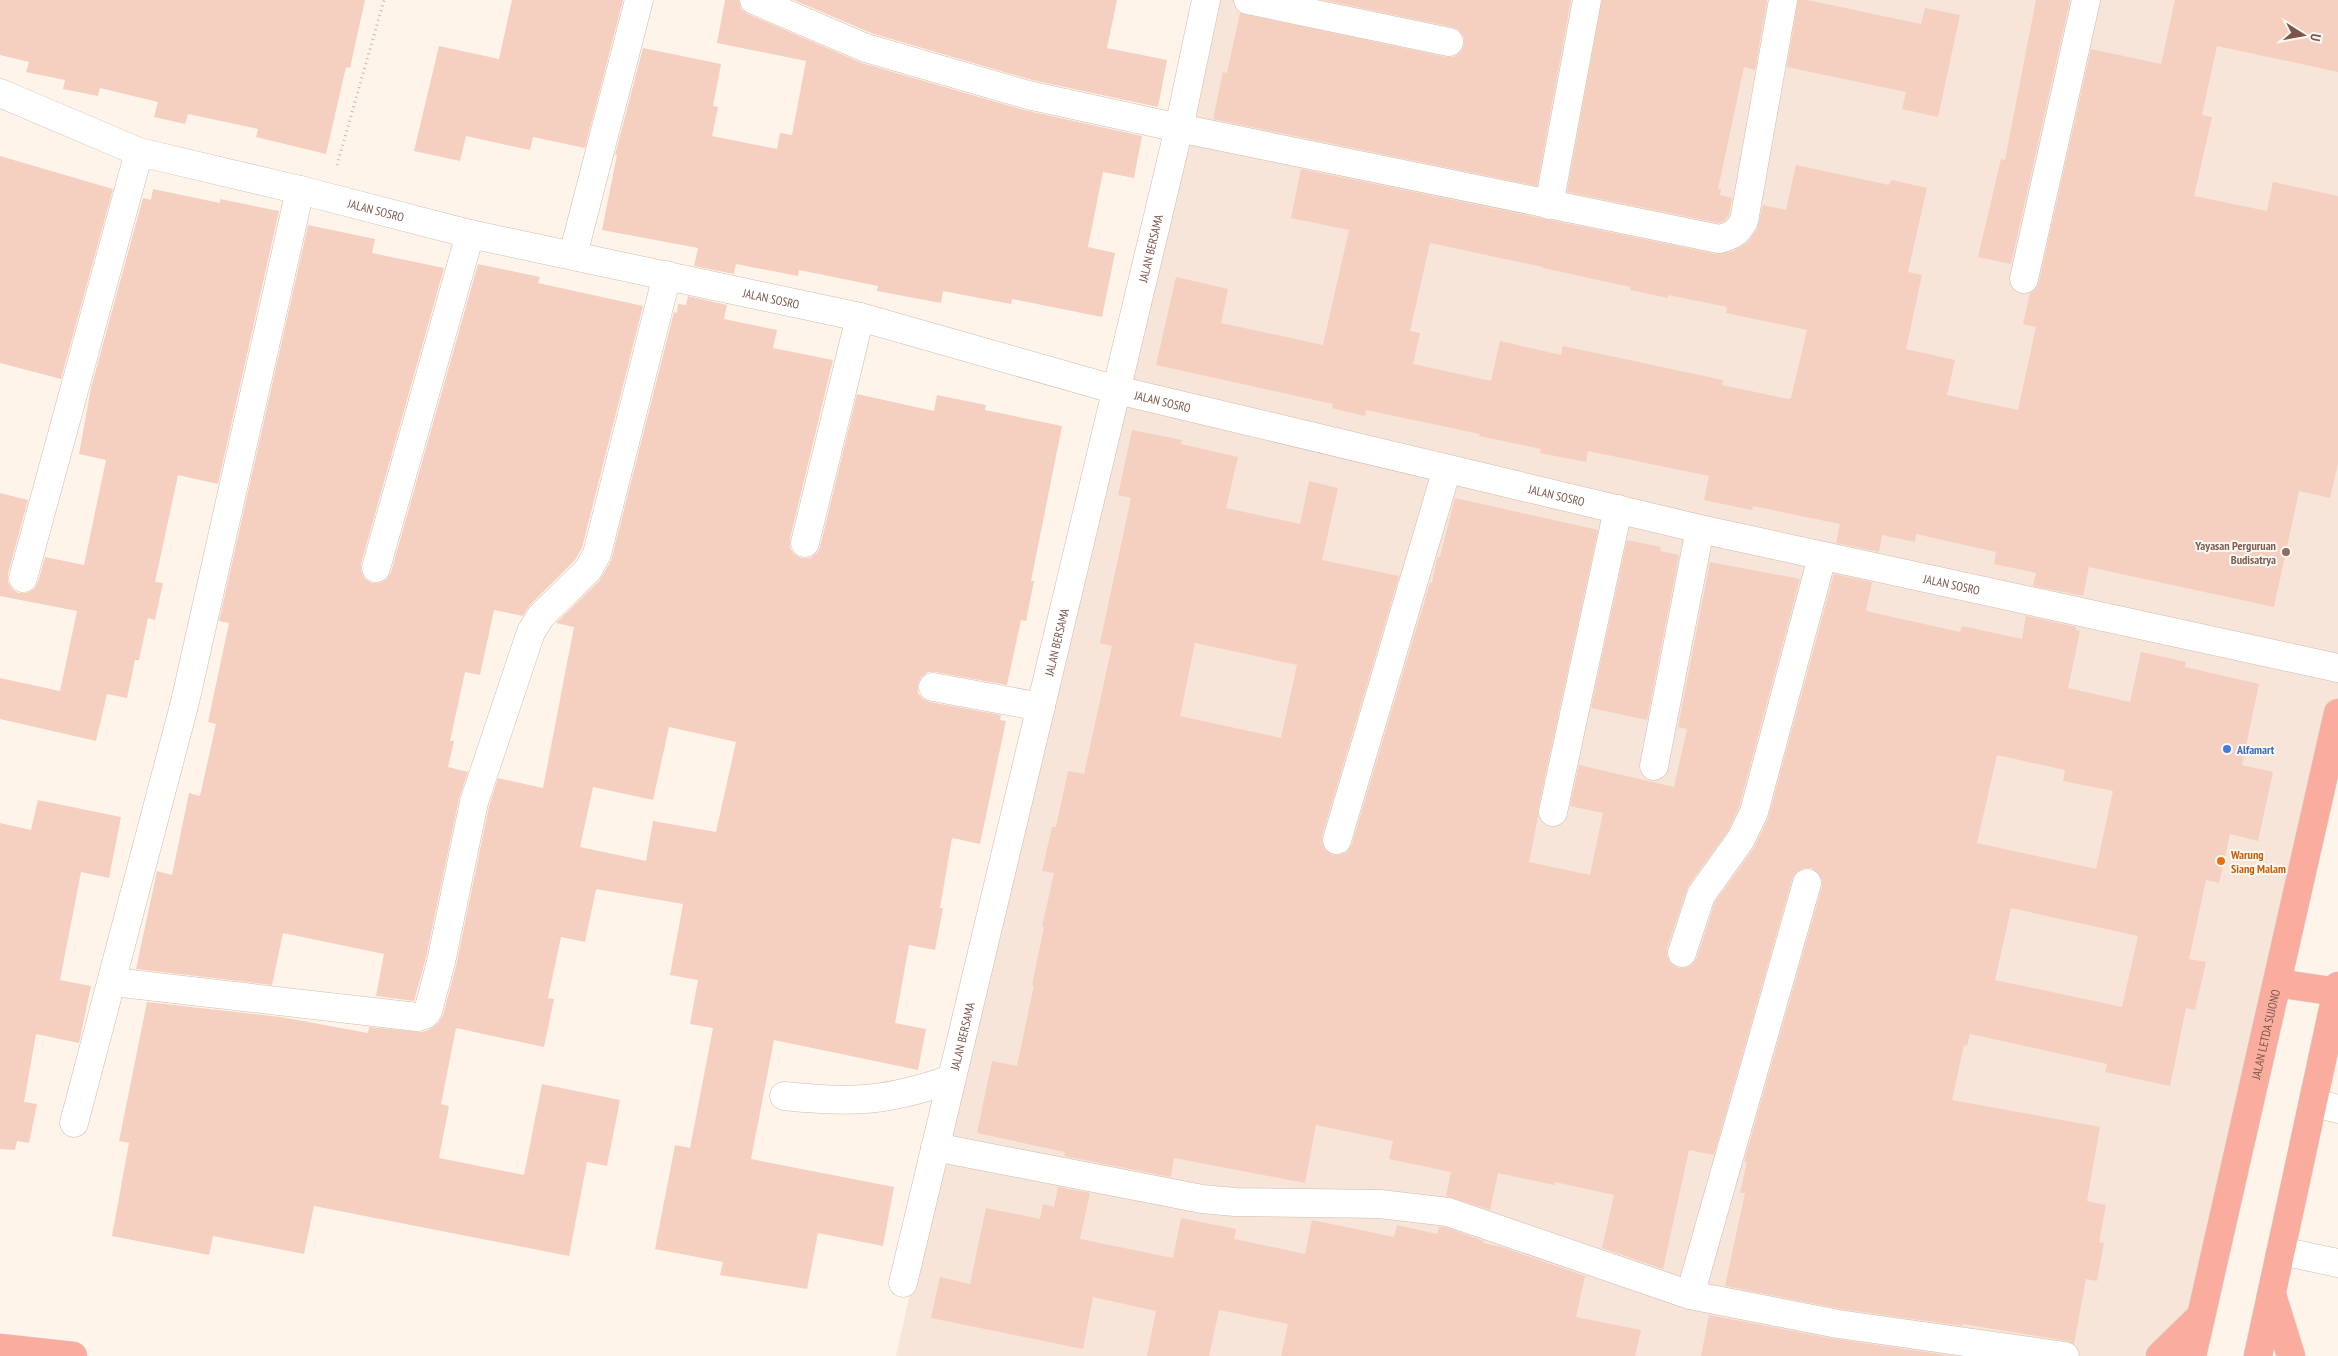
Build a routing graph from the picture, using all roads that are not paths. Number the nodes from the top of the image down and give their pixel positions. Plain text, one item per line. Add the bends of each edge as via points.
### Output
1 (639, 0) edge
2 (754, 0) edge
3 (1206, 0) edge
4 (1248, 0) edge
5 (1587, 0) edge
6 (1783, 0) edge
7 (2086, 0) edge
8 (1449, 42) dead end
9 (0, 93) edge
10 (1179, 128) junction
11 (139, 152) junction
12 (300, 190) junction
13 (1549, 205) junction
14 (470, 234) junction
15 (573, 255) junction
16 (667, 275) junction
17 (2024, 280) dead end
18 (860, 317) junction
19 (1117, 390) junction
20 (1447, 469) junction
21 (1618, 510) junction
22 (1700, 529) junction
23 (805, 542) dead end
24 (1822, 557) junction
25 (376, 568) dead end
26 (23, 578) dead end
27 (2338, 668) edge
28 (933, 687) dead end
29 (1041, 707) junction
30 (2338, 713) edge
31 (1654, 766) dead end
32 (1553, 812) dead end
33 (1337, 840) dead end
34 (1807, 883) dead end
35 (1682, 953) dead end
36 (113, 982) junction
37 (2277, 983) junction
38 (2337, 989) edge
39 (951, 1079) junction
40 (784, 1096) dead end
41 (2326, 1106) edge
42 (74, 1123) dead end
43 (935, 1147) junction
44 (2281, 1251) junction
45 (2338, 1262) edge
46 (903, 1283) dead end
47 (2272, 1292) junction
48 (1690, 1294) junction
49 (2201, 1316) junction
50 (0, 1348) edge
51 (73, 1356) edge
52 (2065, 1356) edge
53 (2160, 1356) edge
54 (2192, 1356) edge
55 (2258, 1356) edge
56 (2291, 1356) edge

1 - 15 street
2 - 10 street via 866,48 1028,95
3 - 10 street, JALAN BERSAMA
4 - 8 street
5 - 13 street
6 - 13 street via 1749,198 1744,221 1738,231 1719,239
7 - 17 street
9 - 11 street, JALAN SOSRO
10 - 13 street
10 - 19 street, JALAN BERSAMA
11 - 12 street, JALAN SOSRO
11 - 26 street
12 - 14 street, JALAN SOSRO
12 - 36 street via 185,702
14 - 15 street, JALAN SOSRO
14 - 25 street
15 - 16 street, JALAN SOSRO
16 - 18 street, JALAN SOSRO
16 - 36 street via 597,554 588,570 535,625 502,713 474,802 428,1010 417,1017
18 - 19 street, JALAN SOSRO
18 - 23 street
19 - 20 street, JALAN SOSRO
19 - 29 street, JALAN BERSAMA
20 - 21 street, JALAN SOSRO
20 - 33 street
21 - 22 street, JALAN SOSRO
21 - 32 street
22 - 24 street, JALAN SOSRO
22 - 31 street
24 - 27 street, JALAN SOSRO
24 - 35 street via 1754,812 1741,839 1701,895
28 - 29 street
29 - 39 street, JALAN BERSAMA
30 - 37 highway, JALAN LETDA SUJONO
34 - 48 street
36 - 42 street
37 - 38 highway
37 - 49 highway, JALAN LETDA SUJONO
38 - 41 highway
39 - 40 street via 916,1092 886,1098 849,1101
39 - 43 street, JALAN BERSAMA
41 - 44 highway
43 - 46 street, JALAN BERSAMA
43 - 48 street via 1202,1199 1380,1204 1448,1212
44 - 45 street
44 - 47 highway
47 - 55 highway
47 - 56 highway
48 - 52 street via 1838,1324
49 - 53 highway
49 - 54 highway, JALAN LETDA SUJONO
50 - 51 highway

